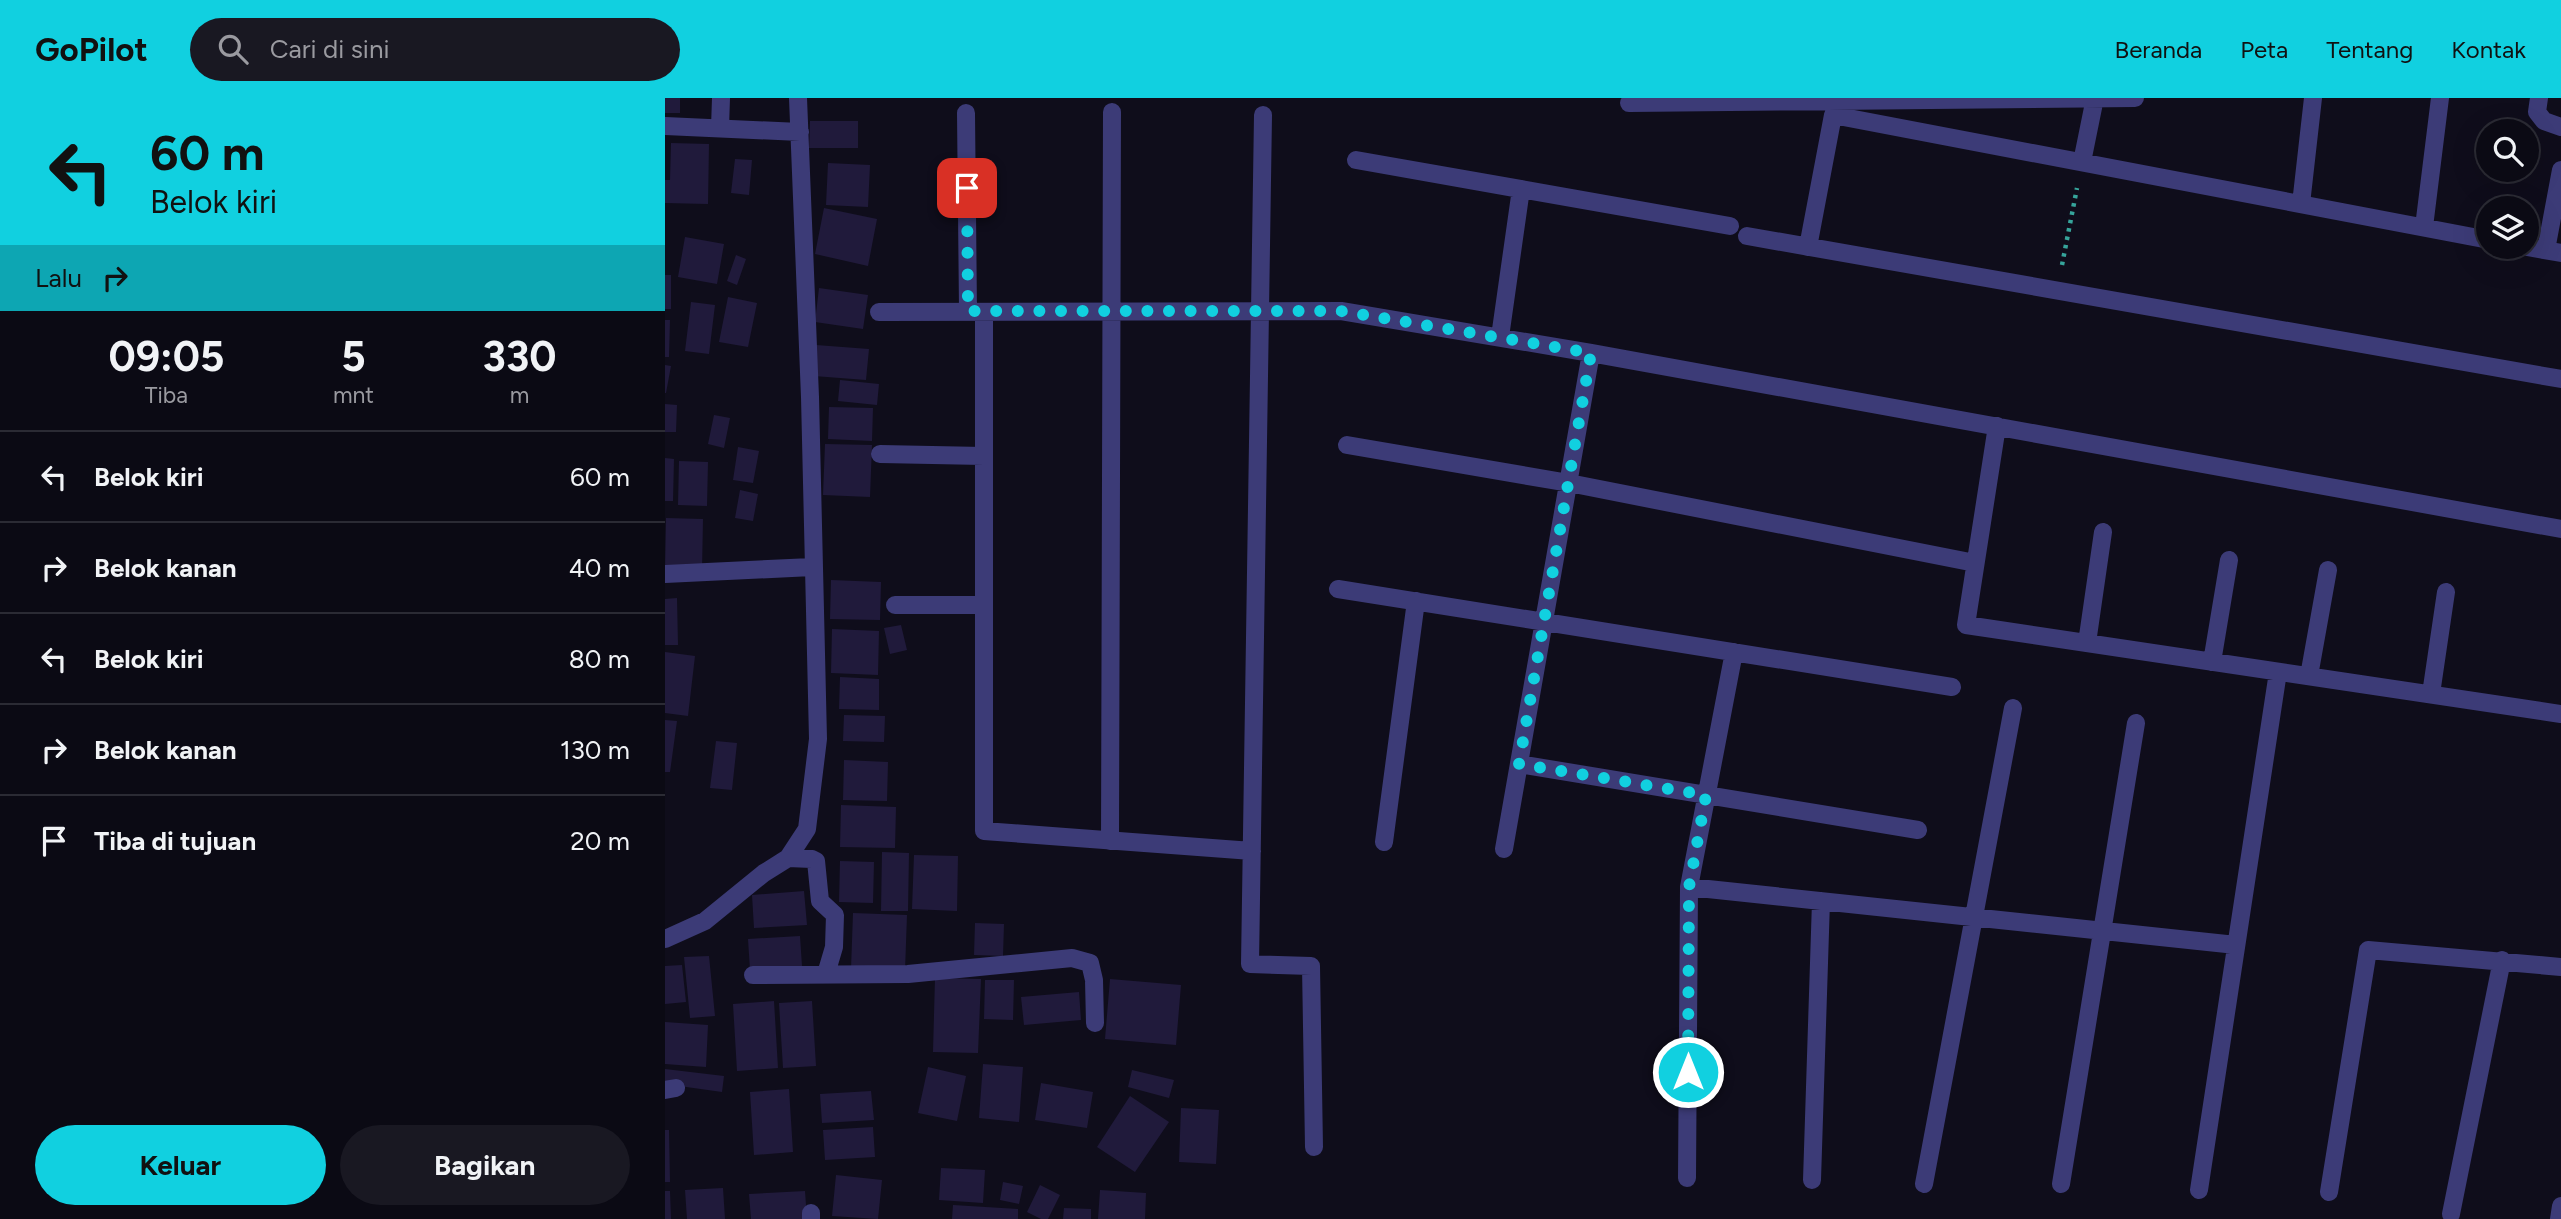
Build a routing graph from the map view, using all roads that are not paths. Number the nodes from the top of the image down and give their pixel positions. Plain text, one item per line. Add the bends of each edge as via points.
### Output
1 (721, 98) edge
2 (798, 98) edge
3 (2095, 98) edge
4 (2136, 98) edge
5 (2313, 98) edge
6 (2440, 98) edge
7 (2539, 98) edge
8 (2001, 99) edge
9 (1629, 103) dead end
10 (1112, 112) dead end
11 (966, 113) dead end
12 (1263, 115) dead end
13 (665, 126) edge
14 (2561, 127) edge
15 (727, 128) junction
16 (800, 132) junction
17 (1356, 160) dead end
18 (2082, 162) junction
19 (2561, 170) edge
20 (1521, 189) junction
21 (2301, 204) junction
22 (1730, 226) dead end
23 (2424, 227) junction
24 (1747, 236) dead end
25 (2476, 237) edge
26 (1808, 247) junction
27 (2553, 252) edge
28 (1111, 311) junction
29 (1260, 311) junction
30 (879, 312) dead end
31 (976, 312) junction
32 (1500, 337) junction
33 (1591, 353) junction
34 (2561, 379) edge
35 (1997, 426) junction
36 (1347, 444) dead end
37 (880, 454) dead end
38 (984, 456) junction
39 (1569, 483) junction
40 (2561, 529) edge
41 (2103, 532) dead end
42 (2229, 559) dead end
43 (1975, 563) junction
44 (803, 568) junction
45 (2328, 570) dead end
46 (665, 574) edge
47 (1338, 589) dead end
48 (2446, 592) dead end
49 (1416, 601) junction
50 (895, 605) dead end
51 (984, 605) junction
52 (1544, 621) junction
53 (2087, 643) junction
54 (1734, 652) junction
55 (2212, 662) junction
56 (2278, 671) junction
57 (2309, 676) junction
58 (1952, 687) dead end
59 (2431, 694) junction
60 (2014, 708) dead end
61 (2560, 710) edge
62 (2136, 723) dead end
63 (1519, 764) junction
64 (1706, 795) junction
65 (1918, 830) dead end
66 (1110, 841) junction
67 (1384, 842) dead end
68 (1504, 849) dead end
69 (1252, 851) junction
70 (788, 858) junction
71 (1689, 887) junction
72 (1821, 901) junction
73 (1974, 917) junction
74 (2102, 931) junction
75 (665, 939) edge
76 (2236, 945) junction
77 (2502, 960) junction
78 (2561, 967) edge
79 (826, 974) junction
80 (753, 975) dead end
81 (1095, 1023) dead end
82 (1314, 1147) dead end
83 (1687, 1178) dead end
84 (1812, 1180) dead end
85 (1924, 1184) dead end
86 (2061, 1184) dead end
87 (2199, 1190) dead end
88 (2329, 1192) dead end
89 (2561, 1206) edge
90 (2451, 1214) dead end
91 (2559, 1219) edge

1 - 15 street
2 - 16 street
3 - 4 street
3 - 8 street
3 - 18 street
5 - 21 street
6 - 23 street
7 - 14 street via 2537,112 2544,121
8 - 9 street
10 - 28 street
11 - 31 street
12 - 29 street
13 - 15 street
15 - 16 street
16 - 44 street via 810,383
17 - 20 street
18 - 21 street
18 - 26 street via 1833,115
19 - 27 street
20 - 22 street
20 - 32 street
21 - 23 street
23 - 25 street
24 - 26 street
26 - 34 street
28 - 29 street
28 - 31 street
28 - 66 street
29 - 32 street via 1341,311
29 - 69 street
30 - 31 street
31 - 38 street
32 - 33 street
33 - 35 street
33 - 39 street
35 - 40 street
35 - 43 street
36 - 39 street
37 - 38 street
38 - 51 street
39 - 43 street
39 - 52 street
41 - 53 street
42 - 55 street
43 - 53 street via 1966,625
44 - 46 street
44 - 70 street via 818,739 807,829
45 - 57 street
47 - 49 street
48 - 59 street
49 - 52 street
49 - 67 street
50 - 51 street
51 - 66 street via 984,831
52 - 54 street
52 - 63 street
53 - 55 street
54 - 58 street
54 - 64 street
55 - 56 street
56 - 57 street
56 - 76 street
57 - 59 street
59 - 61 street
60 - 73 street
62 - 74 street
63 - 64 street
63 - 68 street
64 - 65 street
64 - 71 street
66 - 69 street
69 - 82 street via 1250,964 1311,966
70 - 75 street via 705,920
70 - 79 street via 816,862 820,901 835,915 834,947
71 - 72 street
71 - 83 street
72 - 73 street
72 - 84 street
73 - 74 street
73 - 85 street
74 - 76 street
74 - 86 street
76 - 87 street
77 - 78 street
77 - 88 street via 2368,950
77 - 90 street
79 - 80 street
79 - 81 street via 908,974 1072,958 1090,963
89 - 91 street

